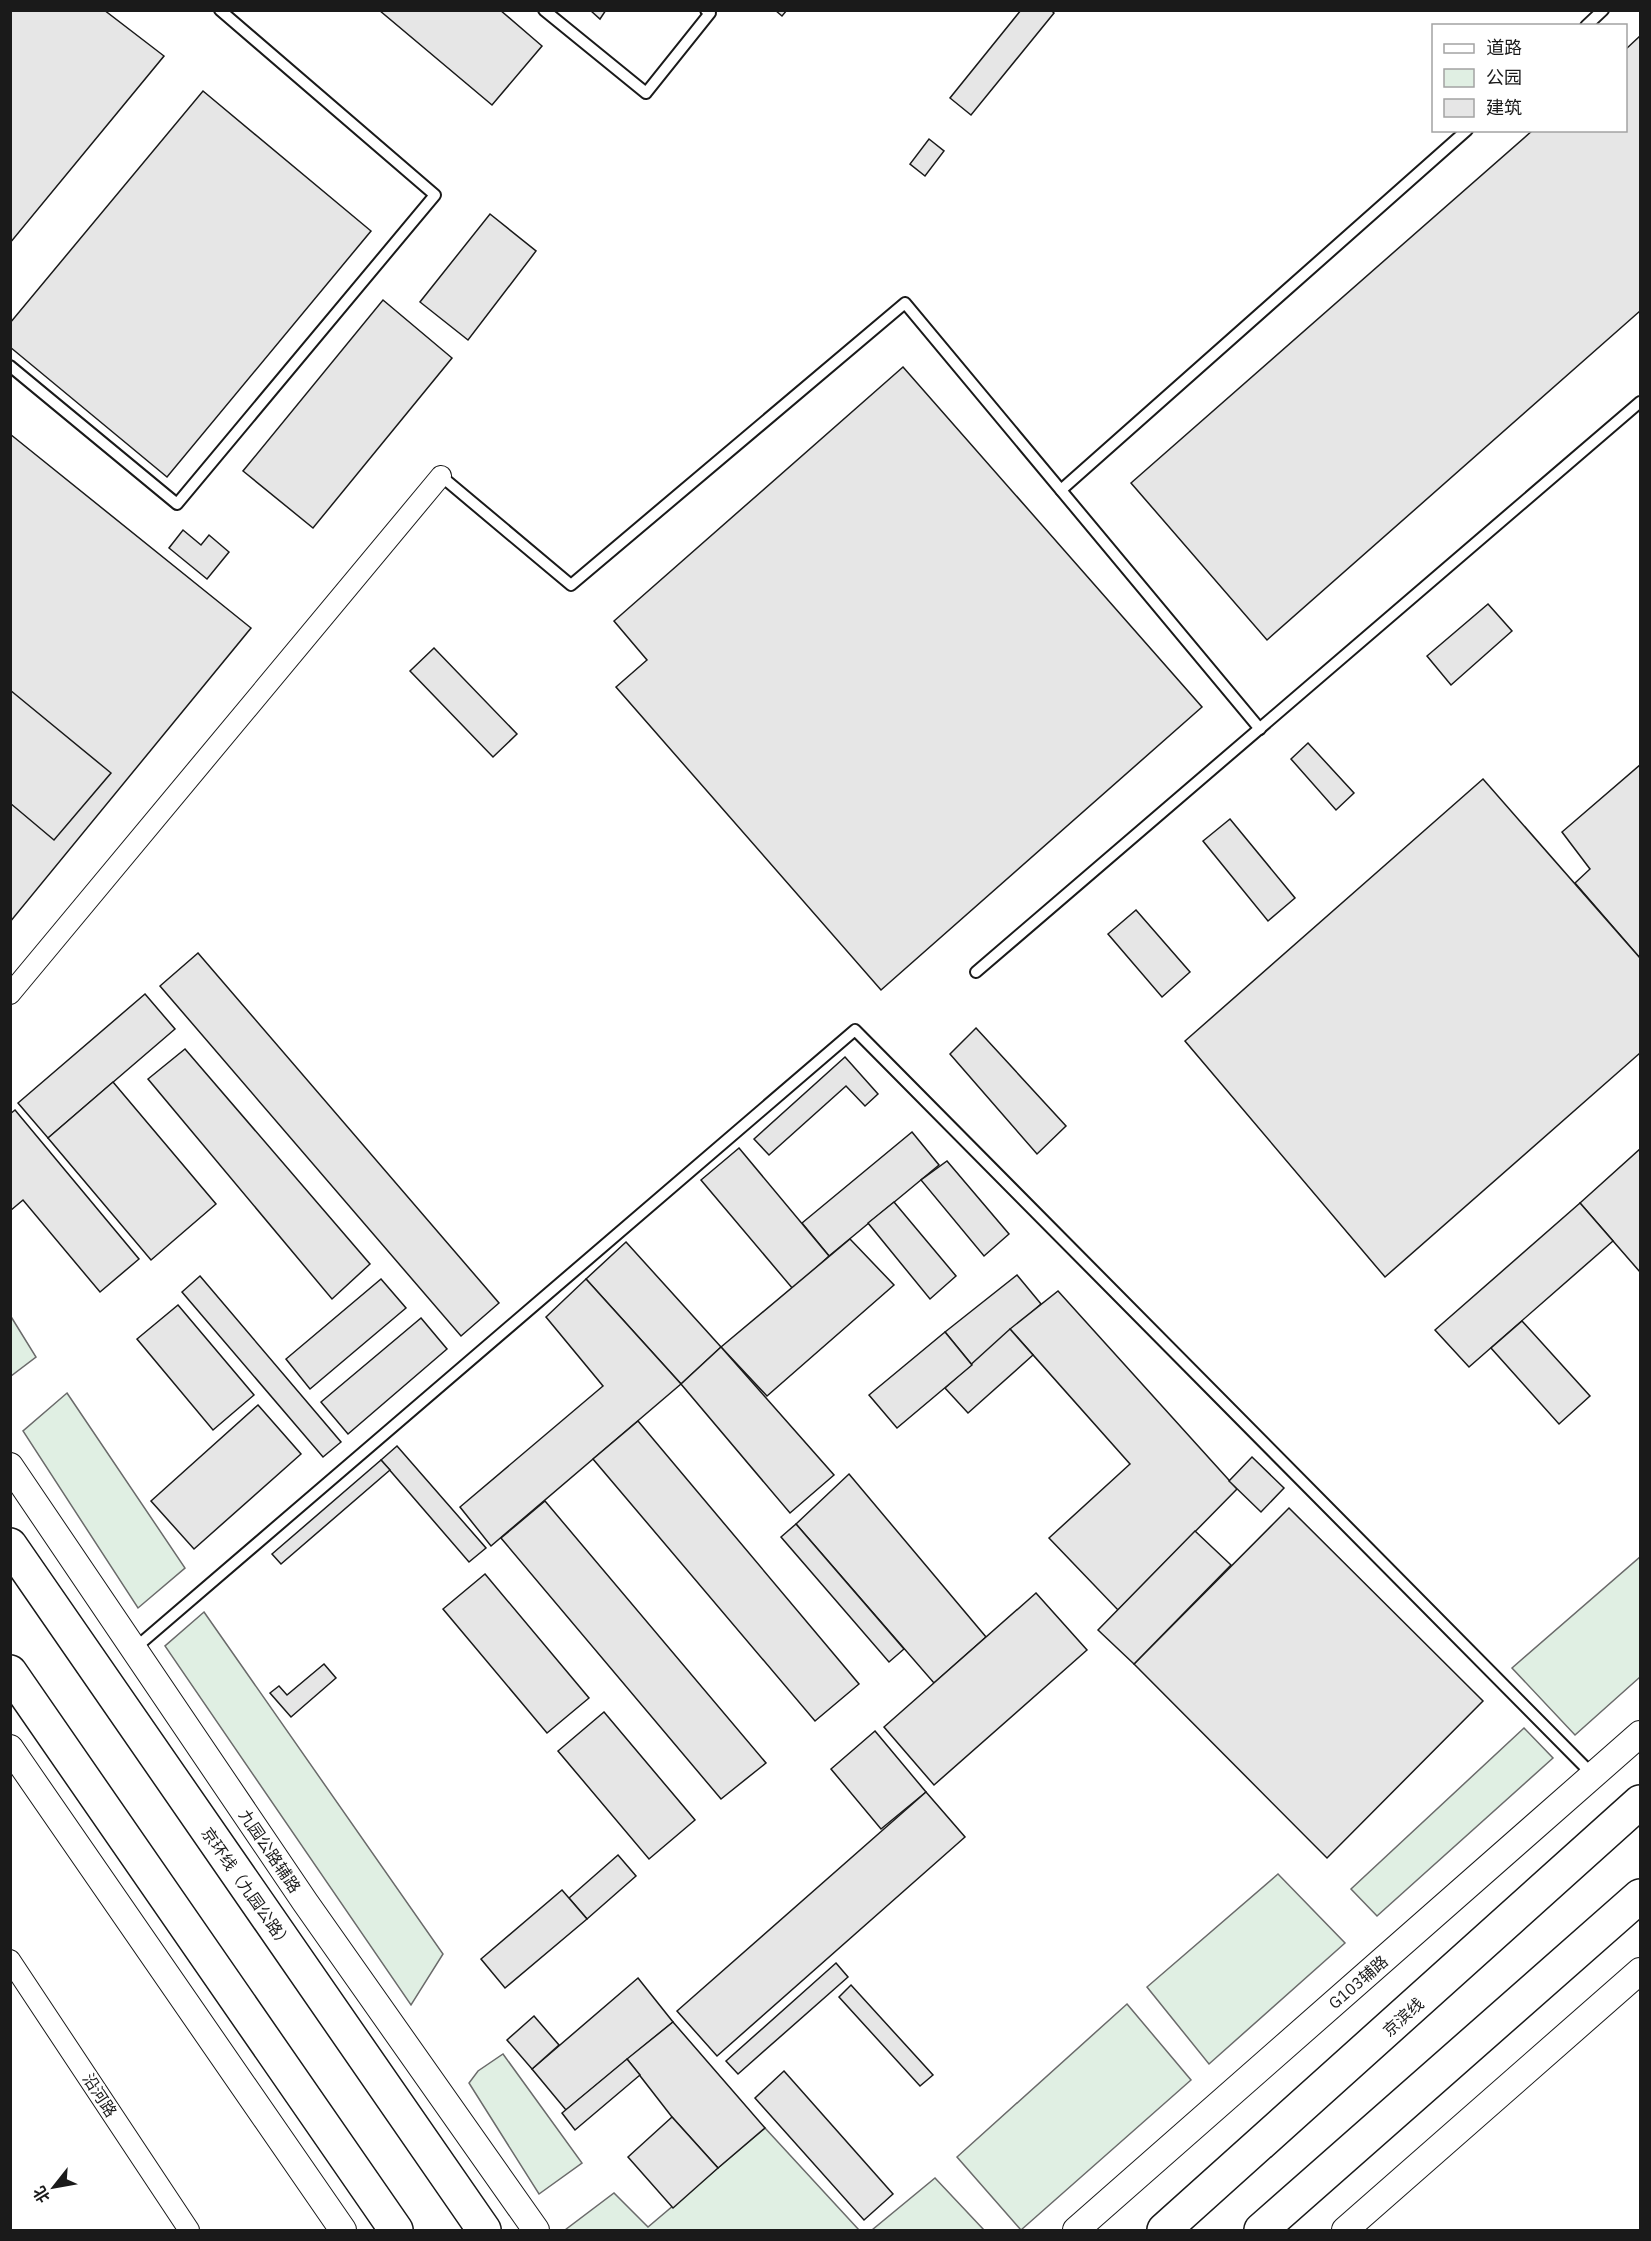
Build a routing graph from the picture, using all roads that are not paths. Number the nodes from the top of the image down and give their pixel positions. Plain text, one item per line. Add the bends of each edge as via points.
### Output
1 (220, 10) edge
2 (544, 10) edge
3 (706, 10) edge
4 (1603, 10) edge
5 (1588, 24) edge
6 (1465, 132) edge
7 (10, 366) edge
8 (1641, 402) edge
9 (441, 476) joint
10 (1061, 490) junction
11 (1260, 729) junction
12 (976, 972) dead end
13 (10, 994) edge
14 (10, 1466) edge
15 (10, 1545) edge
16 (134, 1649) junction
17 (10, 1672) edge
18 (1641, 1734) edge
19 (10, 1748) edge
20 (1593, 1775) junction
21 (1641, 1802) edge
22 (1641, 1896) edge
23 (10, 1960) edge
24 (1641, 1971) edge
25 (1166, 2229) edge
26 (189, 2230) edge
27 (343, 2230) edge
28 (396, 2230) edge
29 (484, 2230) edge
30 (536, 2230) edge
31 (1076, 2230) edge
32 (1262, 2230) edge
33 (1346, 2230) edge

1 - 7 lane via 435,195 177,504
2 - 3 lane via 646,93 710,13
4 - 5 lane
6 - 10 lane
8 - 11 lane
9 - 10 lane via 571,585 905,303
9 - 13 street
10 - 11 lane
11 - 12 lane
14 - 16 street, 九园公路辅路
15 - 29 highway, 京环线（九园公路）
16 - 20 lane via 855,1030
16 - 30 street, 九园公路辅路 via 305,1902
17 - 28 highway
18 - 20 street, G103辅路
19 - 27 street
20 - 31 street, G103辅路
21 - 25 highway, 京滨线
22 - 32 highway
23 - 26 street, 沿河路
24 - 33 street

